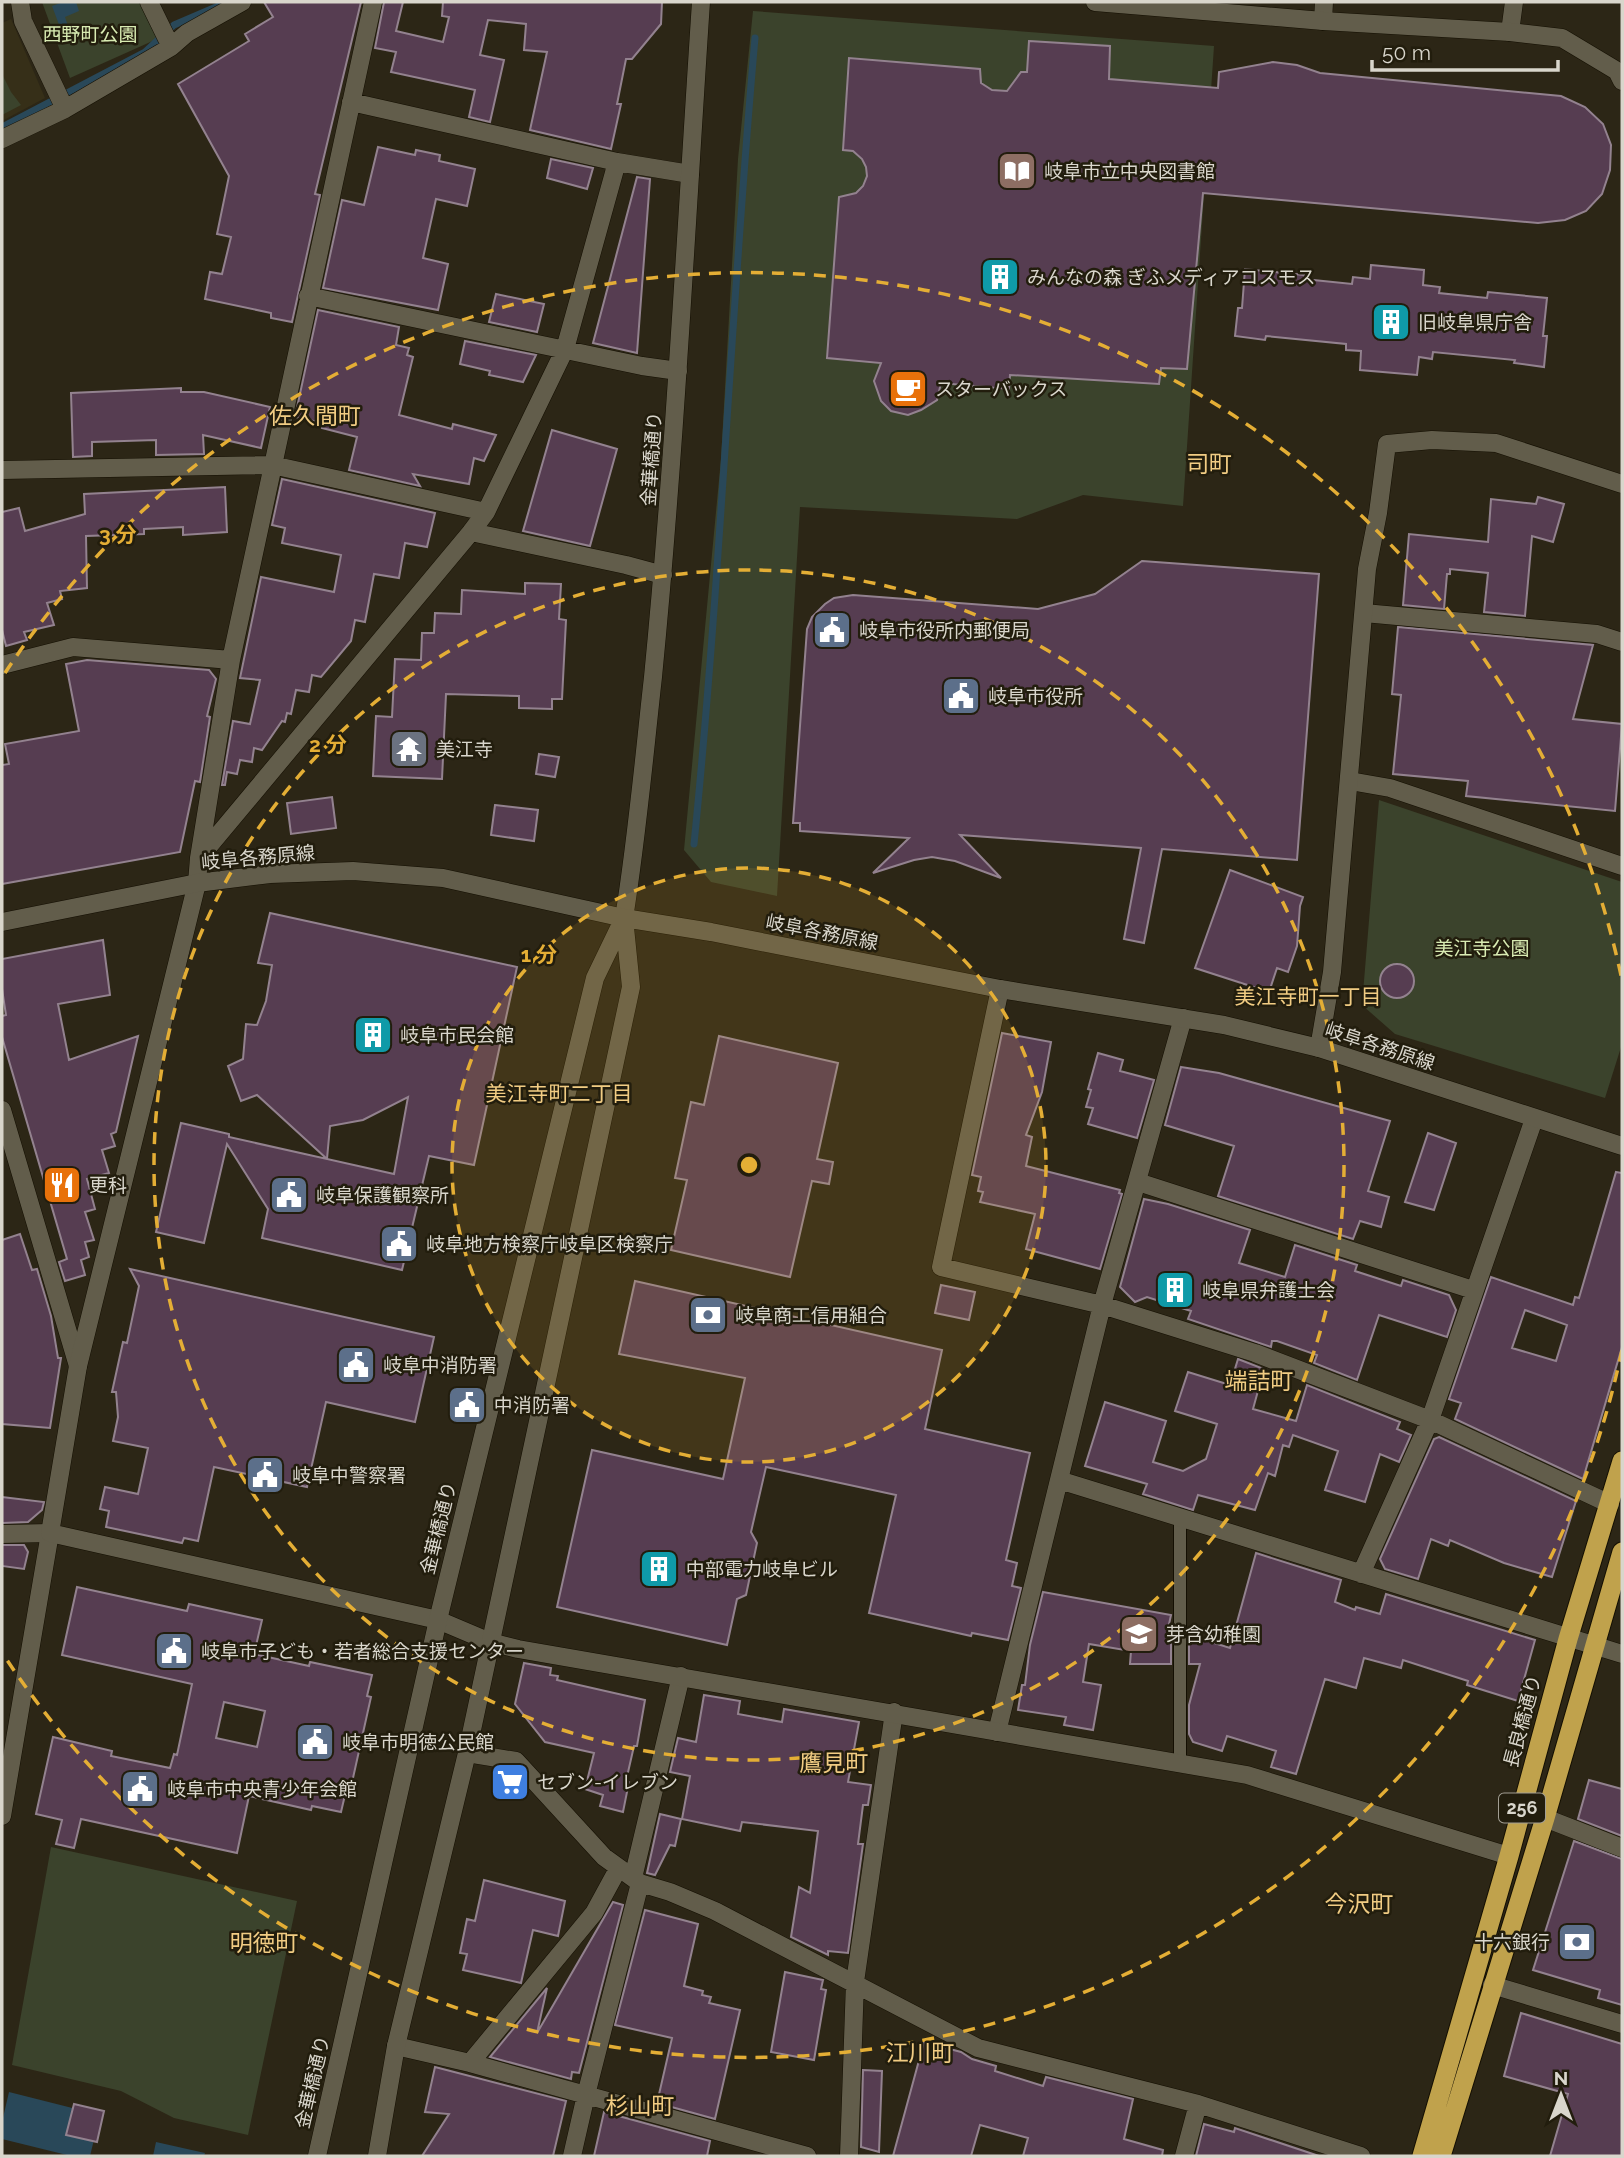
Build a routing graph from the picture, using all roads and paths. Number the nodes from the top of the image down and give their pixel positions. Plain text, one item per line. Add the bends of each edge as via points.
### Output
1 (20, 2) edge
2 (149, 2) edge
3 (242, 2) edge
4 (373, 2) edge
5 (701, 2) edge
6 (1095, 2) edge
7 (1324, 2) edge
8 (1514, 2) edge
9 (1127, 3) edge
10 (1323, 20) junction
11 (1510, 32) junction
12 (171, 47) junction
13 (1620, 73) edge
14 (351, 102) junction
15 (65, 109) junction
16 (2, 139) edge
17 (617, 162) junction
18 (690, 174) junction
19 (308, 296) junction
20 (565, 349) junction
21 (678, 371) junction
22 (272, 465) junction
23 (2, 470) edge
24 (1622, 484) edge
25 (486, 512) junction
26 (471, 532) junction
27 (663, 575) junction
28 (1364, 613) junction
29 (1622, 642) edge
30 (231, 660) junction
31 (2, 665) edge
32 (1350, 781) junction
33 (199, 858) junction
34 (1622, 866) edge
35 (197, 883) junction
36 (624, 918) junction
37 (2, 922) edge
38 (1000, 989) junction
39 (1183, 1018) junction
40 (1319, 1048) junction
41 (2, 1110) edge
42 (1534, 1119) junction
43 (1622, 1146) edge
44 (1138, 1182) junction
45 (1473, 1290) junction
46 (1102, 1305) junction
47 (78, 1366) junction
48 (1430, 1420) junction
49 (1622, 1461) edge
50 (1059, 1480) junction
51 (1610, 1504) junction
52 (1180, 1518) junction
53 (51, 1533) junction
54 (2, 1534) edge
55 (1622, 1552) edge
56 (1361, 1574) junction
57 (438, 1620) junction
58 (1567, 1639) junction
59 (490, 1642) junction
60 (1595, 1645) junction
61 (1622, 1654) edge
62 (681, 1676) junction
63 (894, 1712) junction
64 (997, 1732) junction
65 (467, 1754) junction
66 (1180, 1762) junction
67 (3, 1806) edge
68 (1545, 1818) junction
69 (1622, 1849) edge
70 (1510, 1856) junction
71 (630, 1877) junction
72 (855, 1982) junction
73 (1492, 1985) junction
74 (1622, 2024) edge
75 (396, 2046) junction
76 (470, 2063) junction
77 (586, 2095) junction
78 (1198, 2104) junction
79 (317, 2156) edge
80 (377, 2156) edge
81 (572, 2156) edge
82 (807, 2156) edge
83 (849, 2156) edge
84 (1184, 2156) edge
85 (1361, 2156) edge
86 (1422, 2156) edge
87 (1441, 2156) edge

1 - 15 street via 23,20
2 - 12 street
3 - 12 street
4 - 14 street
5 - 18 street, 金華橋通り
6 - 9 street
7 - 10 street
8 - 11 street
9 - 10 street
10 - 11 street
11 - 13 street via 1562,38
12 - 15 street
14 - 17 street
14 - 19 street
15 - 16 street
17 - 18 street
17 - 20 street
18 - 21 street, 金華橋通り
19 - 20 street
19 - 22 street
20 - 21 street
20 - 25 street
21 - 27 street, 金華橋通り
22 - 23 street
22 - 25 street
22 - 30 street
24 - 28 street via 1496,443 1432,440 1387,444
25 - 26 street
26 - 27 street
26 - 33 street
27 - 36 street, 金華橋通り via 635,854
28 - 29 street via 1597,634
28 - 32 street
30 - 31 street via 73,647
30 - 33 street
32 - 34 street via 1390,788
32 - 40 street via 1332,972
33 - 35 street
35 - 36 street, 岐阜各務原線 via 353,871 443,878
35 - 37 street, 岐阜各務原線
35 - 47 street
36 - 38 street, 岐阜各務原線
36 - 57 street, 金華橋通り via 595,978
36 - 59 street, 金華橋通り via 631,987
38 - 39 street, 岐阜各務原線
38 - 46 street via 941,1267
39 - 40 street, 岐阜各務原線
39 - 44 street
40 - 42 street, 岐阜各務原線
41 - 47 street
42 - 43 street, 岐阜各務原線
42 - 45 street
44 - 45 street
44 - 46 street
45 - 48 street
46 - 48 street via 1255,1353
46 - 50 street
47 - 53 street
48 - 51 street
48 - 56 street
49 - 51 highway, 長良橋通り / 256
50 - 52 street
50 - 64 street
51 - 58 highway, 長良橋通り / 256
52 - 56 street
52 - 66 lane
53 - 54 street
53 - 57 street
53 - 67 street
55 - 60 highway, 256
56 - 58 street
57 - 59 street
57 - 79 street, 金華橋通り
58 - 60 street
58 - 70 highway, 長良橋通り / 256
59 - 62 street
59 - 65 street, 金華橋通り
60 - 61 street
60 - 68 highway, 256
62 - 63 street
62 - 71 street
63 - 64 street
63 - 72 street
64 - 66 street
65 - 71 street via 516,1761 604,1857
65 - 75 street, 金華橋通り
66 - 70 street via 1247,1775
68 - 69 street
68 - 73 highway, 256
70 - 86 highway, 長良橋通り / 256
71 - 72 street via 715,1911
71 - 76 street via 594,1913
71 - 77 street
72 - 78 street via 978,2048
72 - 83 street
73 - 74 street
73 - 87 highway, 256
75 - 76 street
75 - 80 street, 金華橋通り
76 - 77 street
77 - 81 street
77 - 82 street
78 - 84 street
78 - 85 street

